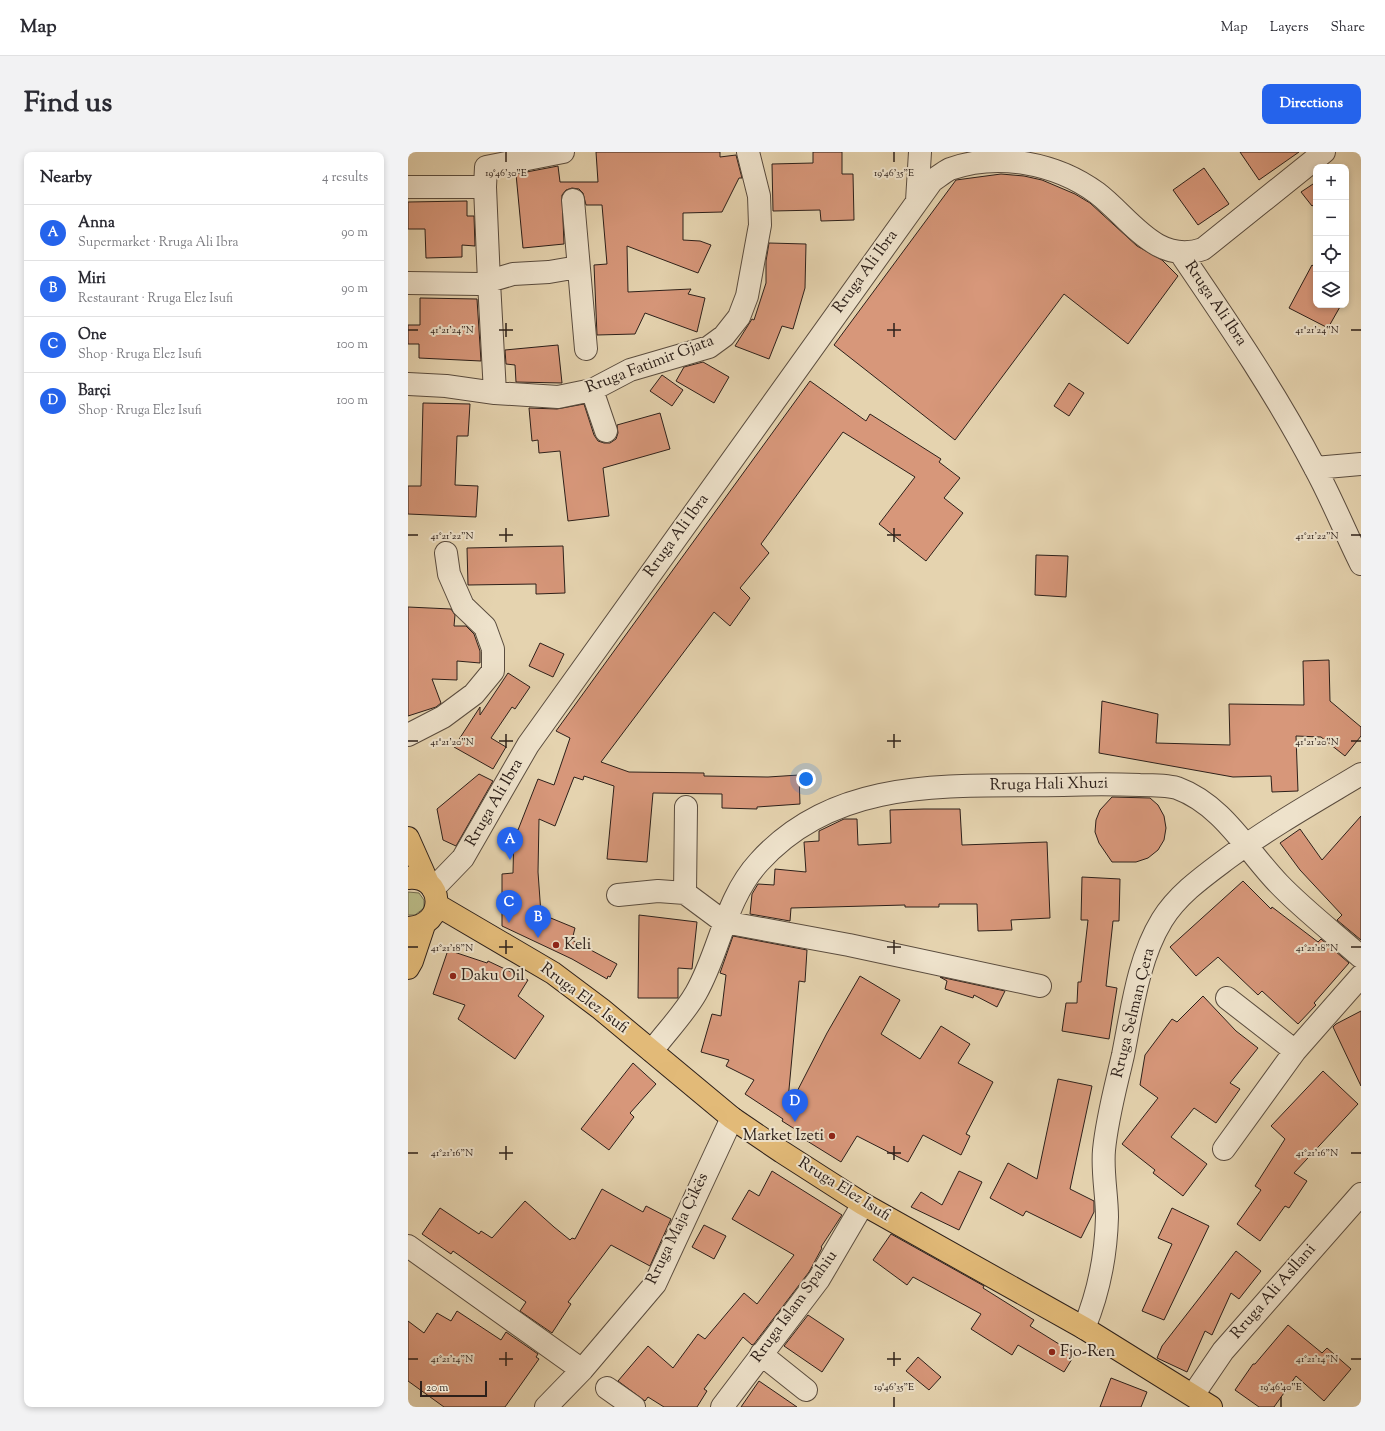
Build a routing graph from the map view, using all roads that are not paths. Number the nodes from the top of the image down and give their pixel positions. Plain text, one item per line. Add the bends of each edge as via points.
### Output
1 (564, 152) edge
2 (748, 152) edge
3 (920, 152) edge
4 (1324, 152) edge
5 (408, 187) edge
6 (485, 187) junction
7 (573, 200) dead end
8 (917, 201) junction
9 (1181, 254) junction
10 (578, 267) junction
11 (489, 282) junction
12 (408, 283) edge
13 (586, 349) dead end
14 (408, 384) edge
15 (592, 390) junction
16 (495, 393) junction
17 (606, 431) dead end
18 (1361, 464) edge
19 (1315, 468) junction
20 (446, 553) dead end
21 (1361, 564) edge
22 (408, 735) edge
23 (1361, 774) edge
24 (686, 808) dead end
25 (408, 838) edge
26 (1247, 844) junction
27 (426, 889) edge
28 (685, 893) junction
29 (618, 894) dead end
30 (724, 922) junction
31 (416, 927) edge
32 (1361, 957) edge
33 (408, 968) edge
34 (1361, 976) edge
35 (1040, 986) dead end
36 (1227, 998) dead end
37 (652, 1051) junction
38 (1295, 1051) junction
39 (732, 1118) junction
40 (1224, 1149) dead end
41 (1361, 1194) edge
42 (863, 1204) junction
43 (408, 1246) edge
44 (1084, 1328) junction
45 (761, 1354) junction
46 (582, 1370) junction
47 (607, 1388) dead end
48 (806, 1390) dead end
49 (1193, 1395) junction
50 (546, 1407) edge
51 (634, 1407) edge
52 (722, 1407) edge
53 (1211, 1407) edge

1 - 6 street via 486,167
2 - 15 street, Rruga Fatimir Gjata via 759,196 760,225 746,296 739,317 724,336 709,347 630,370
3 - 8 street
4 - 9 street via 1203,249
5 - 6 street
6 - 11 street
7 - 10 street
8 - 9 street, Rruga Ali Ibra via 932,181 949,169 969,163 1015,160 1044,166 1073,178 1097,194 1153,243
8 - 27 street, Rruga Ali Ibra via 528,745 464,858
9 - 19 street, Rruga Ali Ibra via 1237,335
10 - 11 street via 513,274
10 - 13 street
11 - 12 street
11 - 16 street
14 - 16 street, Rruga Fatimir Gjata
15 - 16 street, Rruga Fatimir Gjata via 558,397
15 - 17 street
18 - 19 street
19 - 21 street, Rruga Ali Ibra
20 - 22 street via 450,574 464,606 485,627 493,649 493,671 474,694 443,717
23 - 26 street, Rruga Selman Çera
24 - 28 street
25 - 27 main road
26 - 30 street, Rruga Hali Xhuzi via 1204,803 1176,788 1118,784 924,787 849,802 783,838 754,868 739,890
26 - 32 street, Rruga Hali Xhuzi via 1280,886
26 - 44 street, Rruga Selman Çera via 1183,894 1162,919 1147,951 1108,1124 1104,1152 1107,1218 1105,1250 1094,1304
27 - 31 main road via 430,920
27 - 37 main road, Rruga Elez Isufi via 553,973
28 - 29 street via 658,891
28 - 30 street
30 - 35 street via 849,945
30 - 37 street, Rruga Hali Xhuzi via 712,959 695,994
31 - 33 main road via 412,961
34 - 38 street
36 - 38 street
37 - 39 main road, Rruga Elez Isufi
38 - 40 street
39 - 42 main road, Rruga Elez Isufi
39 - 46 street, Rruga Maja Çikës via 655,1284
41 - 49 street, Rruga Ali Asllani via 1223,1351
42 - 44 main road, Rruga Elez Isufi
42 - 45 street, Rruga Islam Spahiu via 818,1279
43 - 46 street
44 - 49 main road, Rruga Elez Isufi
45 - 48 street
45 - 52 street, Rruga Islam Spahiu
46 - 50 street, Rruga Maja Çikës
47 - 51 street
49 - 53 main road, Rruga Elez Isufi

